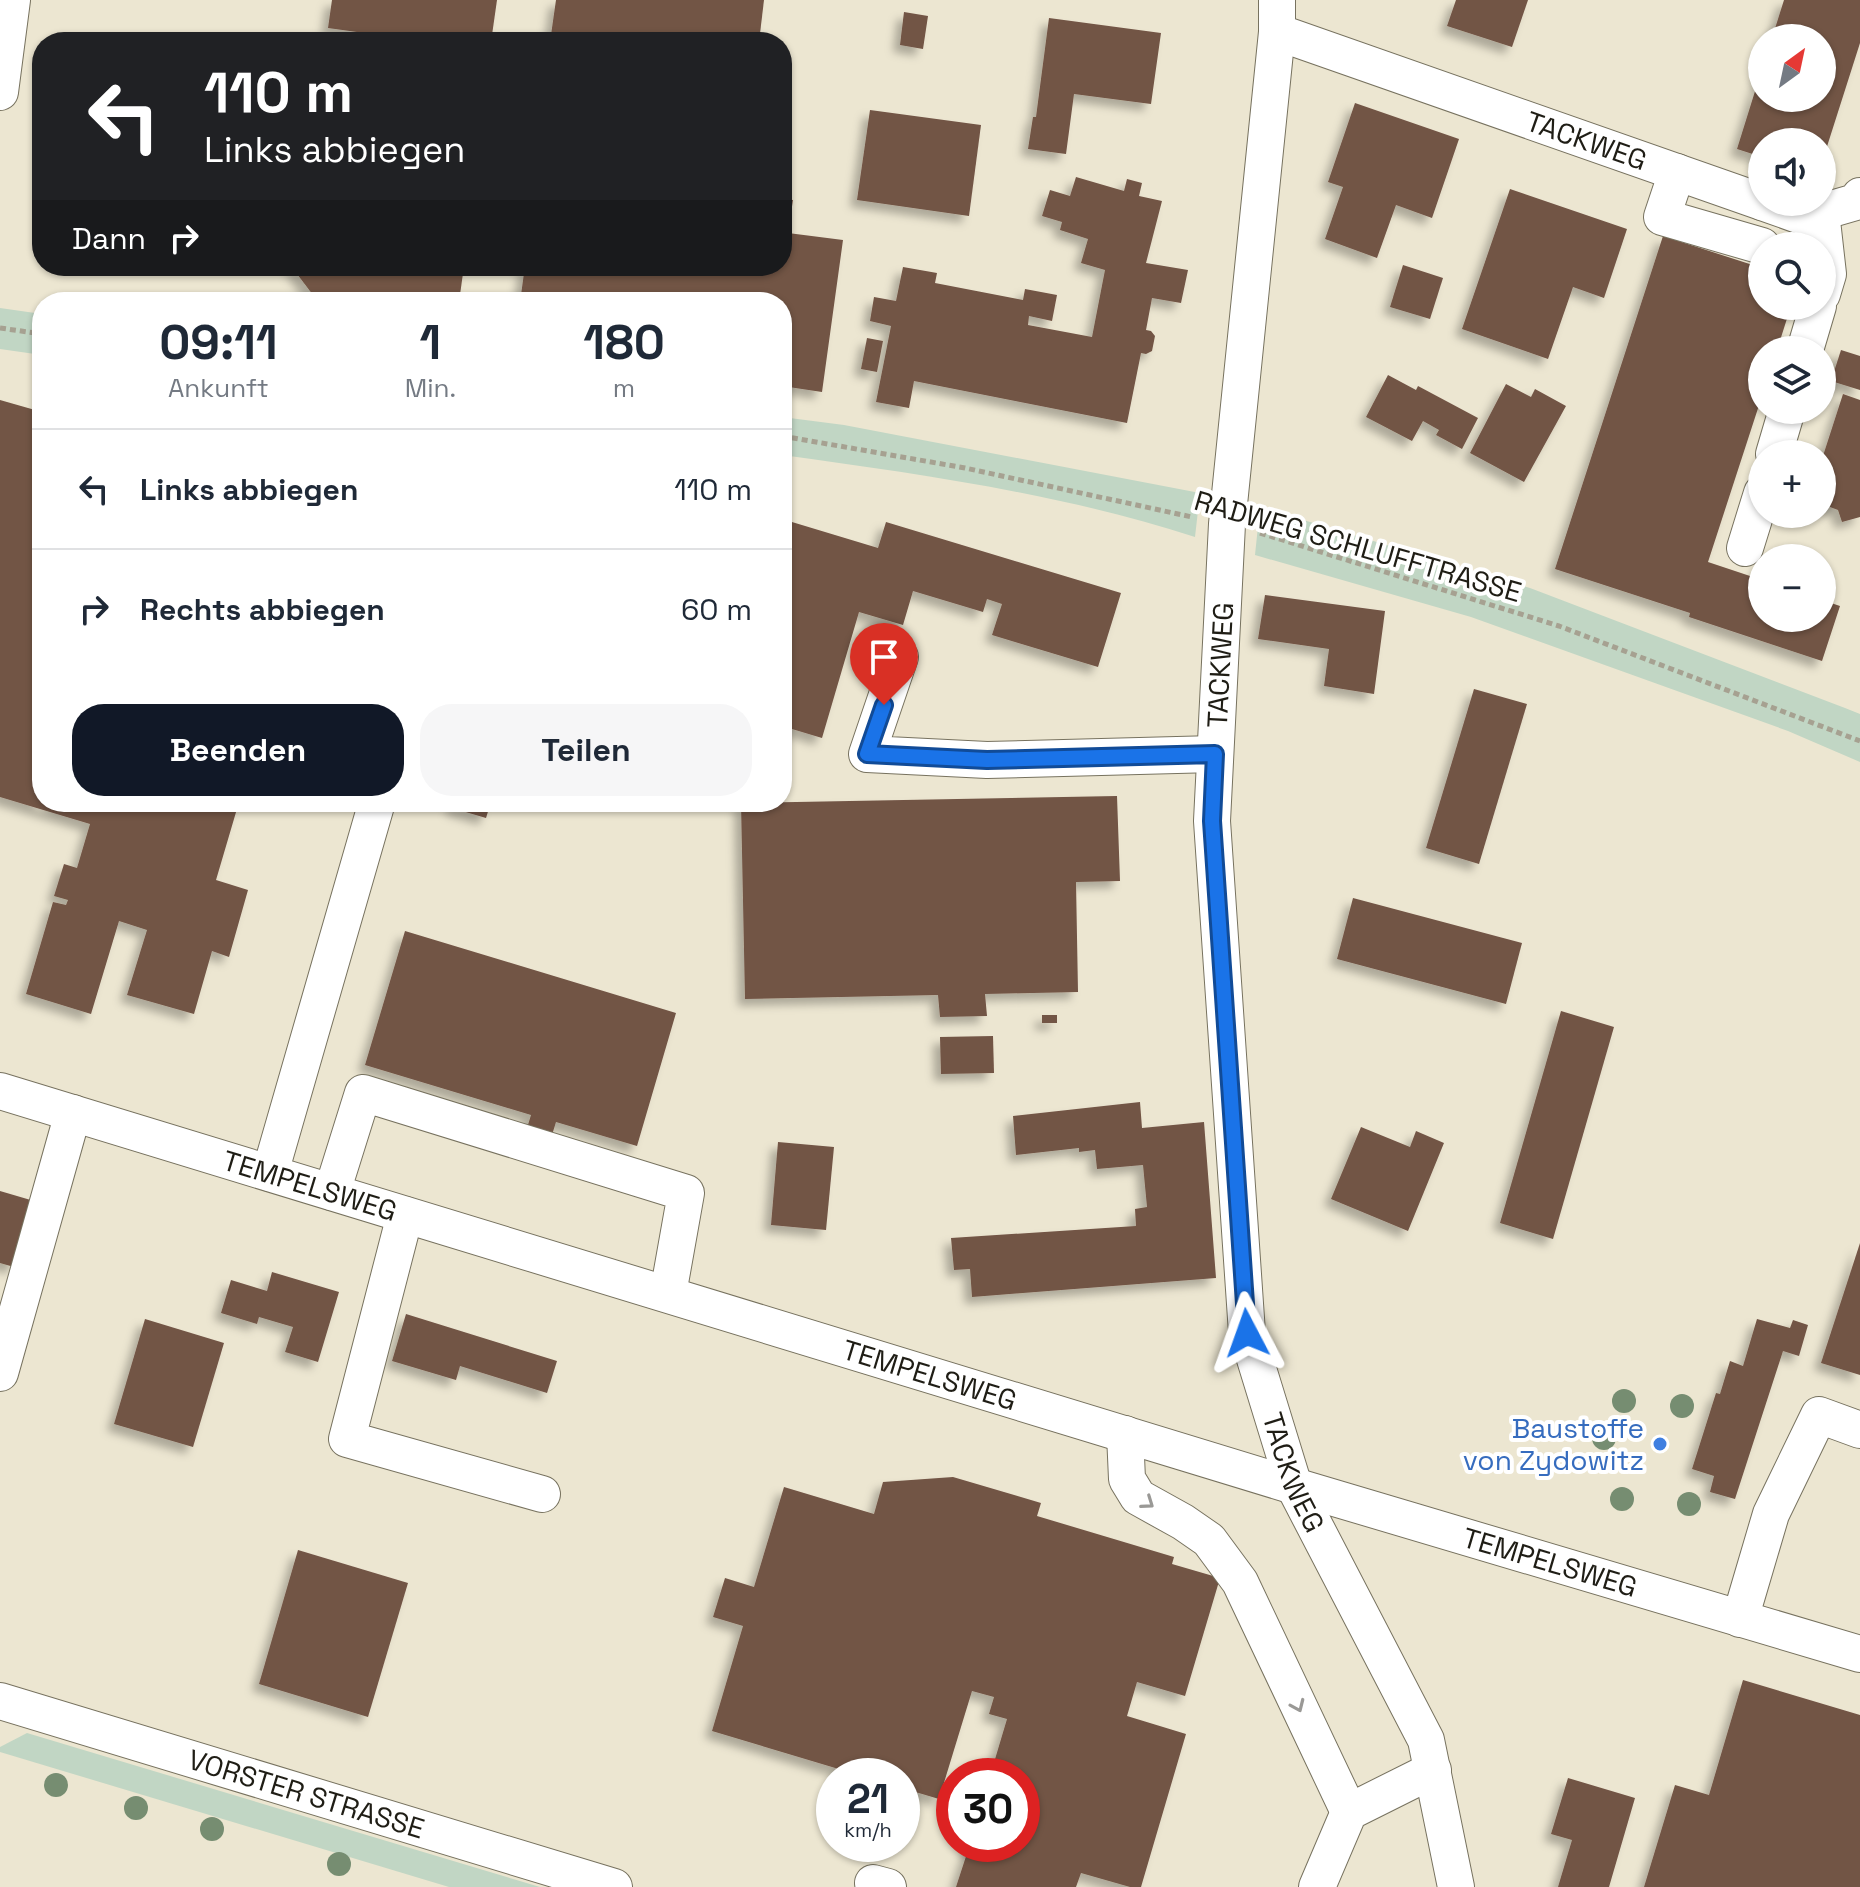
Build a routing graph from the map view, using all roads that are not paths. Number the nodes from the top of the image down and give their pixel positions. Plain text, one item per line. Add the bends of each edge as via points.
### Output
1 (12, 0) edge
2 (1277, 16) edge
3 (0, 92) edge
4 (1677, 172) junction
5 (1860, 196) edge
6 (1748, 197) edge
7 (1836, 208) edge
8 (1748, 242) edge
9 (1751, 528) edge
10 (1745, 548) dead end
11 (900, 657) dead end
12 (1215, 754) junction
13 (374, 812) edge
14 (0, 1091) edge
15 (73, 1113) junction
16 (270, 1173) junction
17 (332, 1192) junction
18 (405, 1215) junction
19 (668, 1294) junction
20 (0, 1373) edge
21 (1860, 1430) edge
22 (1125, 1434) junction
23 (1294, 1486) junction
24 (542, 1494) dead end
25 (1740, 1619) junction
26 (1860, 1654) edge
27 (0, 1701) edge
28 (1433, 1770) junction
29 (1349, 1812) junction
30 (1455, 1885) edge
31 (614, 1887) edge
32 (1317, 1887) edge

1 - 3 street
2 - 4 street, TACKWEG
2 - 12 street, TACKWEG via 1227,524
4 - 6 street, TACKWEG
4 - 8 street via 1662,217
5 - 7 street, TACKWEG via 1859,201
9 - 10 street
11 - 12 street via 867,754 987,760
12 - 23 street, TACKWEG via 1212,821 1247,1333
13 - 16 street
14 - 15 street, TEMPELSWEG
15 - 16 street, TEMPELSWEG
15 - 20 street
16 - 17 street, TEMPELSWEG
17 - 18 street, TEMPELSWEG
17 - 19 street via 363,1093 686,1193
18 - 19 street, TEMPELSWEG
18 - 24 street via 347,1439
19 - 22 street, TEMPELSWEG
21 - 25 street via 1819,1415 1771,1514
22 - 23 street, TEMPELSWEG
22 -> 29 street via 1127,1479 1138,1497 1209,1540 1240,1582
23 - 25 street, TEMPELSWEG
23 - 28 street, TACKWEG via 1426,1740
25 - 26 street, TEMPELSWEG
27 - 31 street, VORSTER STRASSE
28 - 29 street
28 - 30 street, TACKWEG
29 - 32 street

